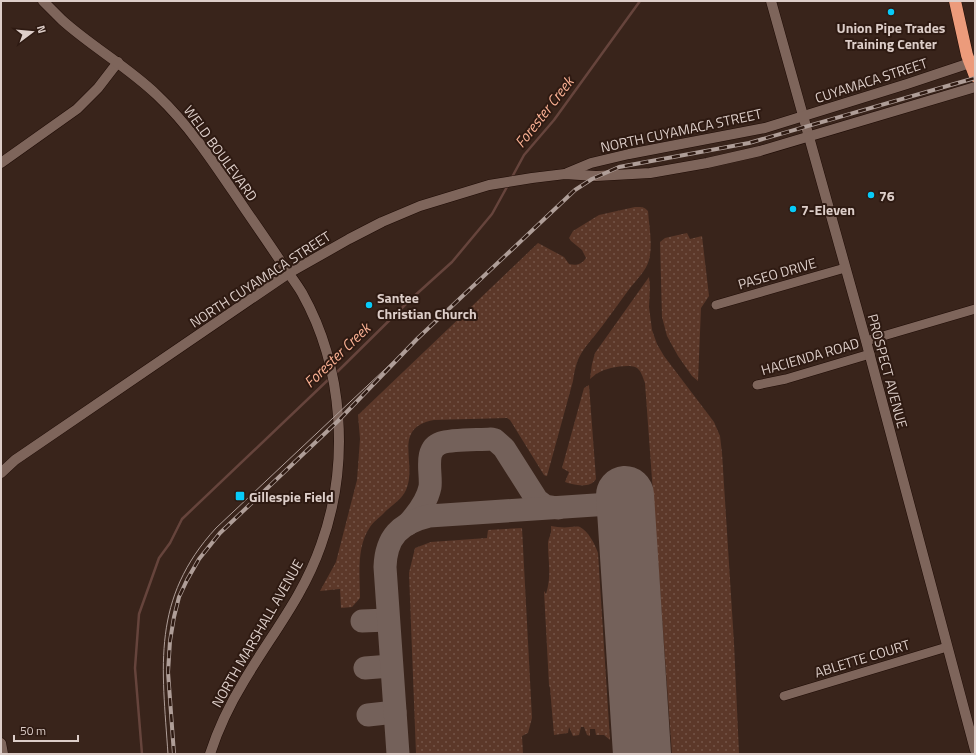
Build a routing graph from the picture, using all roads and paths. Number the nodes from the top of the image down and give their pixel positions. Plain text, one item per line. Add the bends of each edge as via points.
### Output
1 (43, 1) edge
2 (771, 1) edge
3 (956, 1) edge
4 (118, 62) junction
5 (970, 63) junction
6 (975, 76) edge
7 (975, 87) edge
8 (803, 116) junction
9 (809, 137) junction
10 (1, 163) edge
11 (565, 174) junction
12 (845, 268) junction
13 (289, 273) junction
14 (716, 305) dead end
15 (975, 309) edge
16 (866, 341) junction
17 (870, 354) junction
18 (757, 385) dead end
19 (1, 473) edge
20 (947, 647) junction
21 (784, 696) dead end
22 (975, 750) edge
23 (210, 754) edge

1 - 4 main road, WELD BOULEVARD via 63,21
2 - 8 main road, PROSPECT AVENUE
3 - 5 highway
4 - 10 main road via 98,88 77,109
4 - 13 main road, WELD BOULEVARD via 156,94 187,127
5 - 6 highway
5 - 8 main road, CUYAMACA STREET
7 - 9 main road
8 - 9 main road, PROSPECT AVENUE
8 - 11 main road, NORTH CUYAMACA STREET via 765,128 591,163
9 - 11 main road, NORTH CUYAMACA STREET via 706,163 650,173 596,176
9 - 12 main road, PROSPECT AVENUE
11 - 13 main road, NORTH CUYAMACA STREET via 489,185 420,206 334,246
12 - 14 street, PASEO DRIVE
12 - 16 main road, PROSPECT AVENUE
13 - 19 main road, NORTH CUYAMACA STREET via 15,460
13 - 23 main road, NORTH MARSHALL AVENUE via 309,306 327,354 332,379 339,434 332,506 312,569 284,619 244,681 218,731
15 - 16 street, HACIENDA ROAD
16 - 17 main road, PROSPECT AVENUE
17 - 18 street, HACIENDA ROAD
17 - 20 main road, PROSPECT AVENUE
20 - 21 street, ABLETTE COURT
20 - 22 main road, PROSPECT AVENUE

